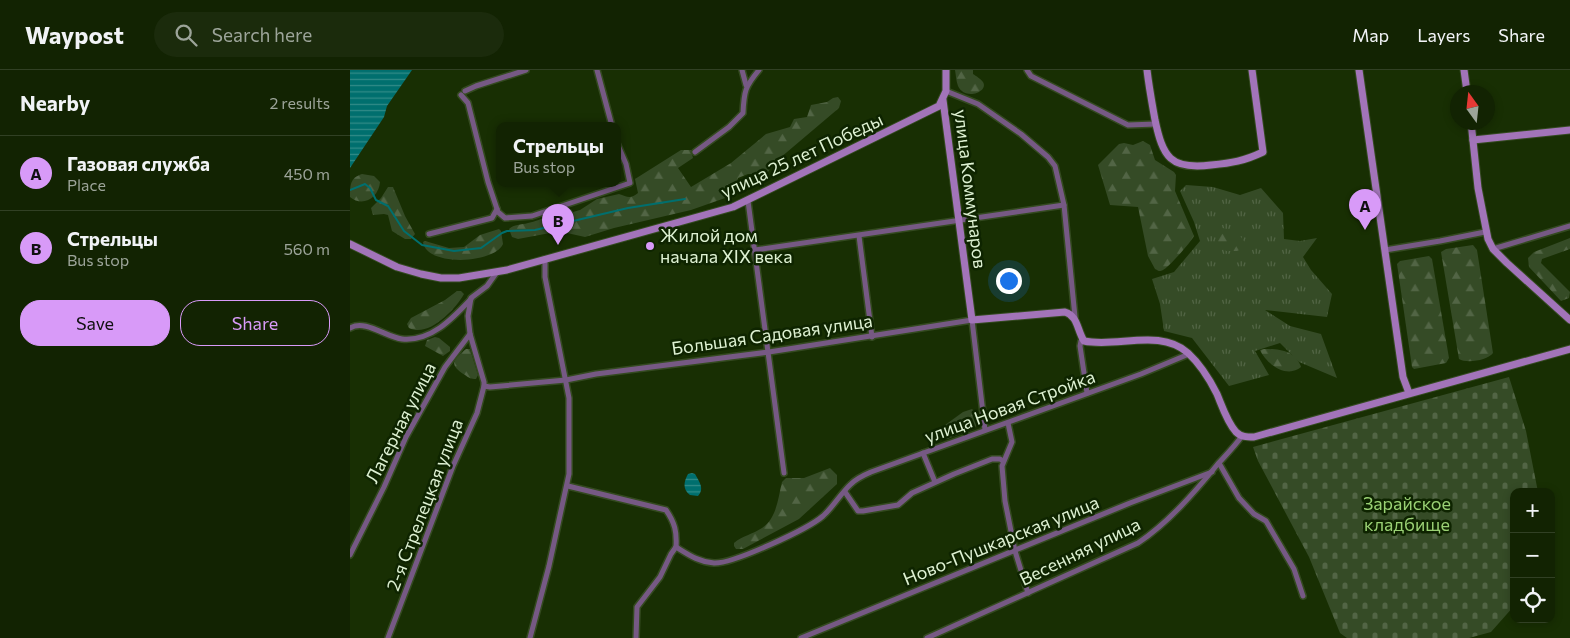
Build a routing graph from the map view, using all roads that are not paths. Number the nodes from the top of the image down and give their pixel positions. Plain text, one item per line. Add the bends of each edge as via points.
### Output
1 (526, 70) edge
2 (597, 70) edge
3 (742, 70) edge
4 (759, 70) edge
5 (946, 70) edge
6 (1027, 70) edge
7 (1147, 70) edge
8 (1252, 70) edge
9 (1359, 70) edge
10 (1464, 70) edge
11 (746, 85) junction
12 (1465, 85) edge
13 (946, 91) junction
14 (943, 100) junction
15 (611, 122) edge
16 (1156, 124) junction
17 (1471, 130) edge
18 (1570, 130) edge
19 (1473, 140) junction
20 (621, 152) edge
21 (695, 152) dead end
22 (621, 186) edge
23 (618, 187) edge
24 (748, 201) junction
25 (1064, 206) junction
26 (498, 210) junction
27 (959, 220) junction
28 (1570, 226) edge
29 (1485, 232) junction
30 (429, 234) dead end
31 (859, 236) junction
32 (350, 244) edge
33 (1493, 249) junction
34 (755, 250) junction
35 (1385, 250) junction
36 (545, 259) junction
37 (497, 272) junction
38 (471, 298) junction
39 (1075, 317) junction
40 (972, 320) junction
41 (1570, 320) edge
42 (350, 328) edge
43 (470, 334) junction
44 (872, 337) junction
45 (1084, 340) junction
46 (1568, 348) edge
47 (769, 352) junction
48 (1189, 354) junction
49 (566, 380) junction
50 (484, 384) junction
51 (1087, 393) junction
52 (1409, 393) junction
53 (1008, 423) junction
54 (985, 430) junction
55 (1242, 436) junction
56 (923, 453) junction
57 (1003, 461) junction
58 (1219, 463) junction
59 (1212, 472) junction
60 (784, 473) dead end
61 (935, 482) junction
62 (568, 486) junction
63 (845, 492) junction
64 (676, 547) junction
65 (1015, 551) junction
66 (350, 555) edge
67 (1028, 593) junction
68 (1303, 596) dead end
69 (388, 638) edge
70 (530, 638) edge
71 (636, 638) edge
72 (801, 638) edge
73 (926, 638) edge

1 - 26 street via 463,93
2 - 15 street
3 - 11 street
4 - 11 street
5 - 13 street
6 - 16 street via 1031,76 1128,125
7 - 16 street
8 - 16 street via 1263,152 1245,160 1187,166 1177,162 1161,146
9 - 35 street
10 - 12 street
11 - 21 street via 743,113
13 - 14 street
13 - 25 street via 978,104 1048,157 1055,166
14 - 24 street, улица 25 лет Победы via 930,112
14 - 27 street, улица Коммунаров
17 - 19 street
18 - 19 street
19 - 29 street
20 - 22 street via 630,183
23 - 26 street via 532,216 505,218
24 - 34 street
24 - 36 street, улица 25 лет Победы
25 - 27 street
25 - 39 street
26 - 30 street via 492,218
27 - 31 street
27 - 40 street, улица Коммунаров
28 - 33 street
29 - 33 street
29 - 35 street
31 - 34 street
31 - 44 street
32 - 37 street, улица 25 лет Победы via 398,267 441,278
33 - 41 street
34 - 47 street
35 - 52 street via 1403,376
36 - 37 street, улица 25 лет Победы
36 - 49 street via 545,277
37 - 38 street via 488,286
38 - 42 street via 452,319 420,337 402,339 359,325
38 - 43 street
39 - 40 street, Большая Садовая улица via 1065,312
39 - 45 street
40 - 44 street, Большая Садовая улица
40 - 54 street, улица Коммунаров
43 - 50 street
43 - 66 street, Лагерная улица via 444,367 406,437
44 - 47 street, Большая Садовая улица
45 - 48 street via 1161,340
45 - 51 street via 1080,346
46 - 52 street
47 - 49 street, Большая Садовая улица
47 - 60 street
48 - 51 street, улица Новая Стройка
48 - 55 street via 1210,381 1232,426
49 - 50 street, Большая Садовая улица via 490,388
49 - 62 street via 570,407
50 - 69 street, 2-я Стрелецкая улица via 476,413
51 - 53 street, улица Новая Стройка
52 - 55 street via 1254,437
53 - 54 street, улица Новая Стройка
53 - 57 street via 1012,442
54 - 56 street, улица Новая Стройка
55 - 58 street, Весенняя улица
56 - 61 street
56 - 63 street, улица Новая Стройка via 871,472 850,484
57 - 61 street via 992,459
57 - 65 street via 1005,502
58 - 59 street, Весенняя улица
58 - 68 street via 1239,498 1266,521 1291,564
59 - 65 street, Ново-Пушкарская улица
59 - 67 street, Весенняя улица via 1146,538
61 - 63 street via 912,493 898,505 863,511 858,510
62 - 64 street via 666,510 674,521
62 - 70 street
63 - 64 street, улица Новая Стройка via 828,512 811,524 736,560 702,561
64 - 71 street via 660,577 637,607
65 - 67 street
65 - 72 street, Ново-Пушкарская улица
67 - 73 street, Весенняя улица

